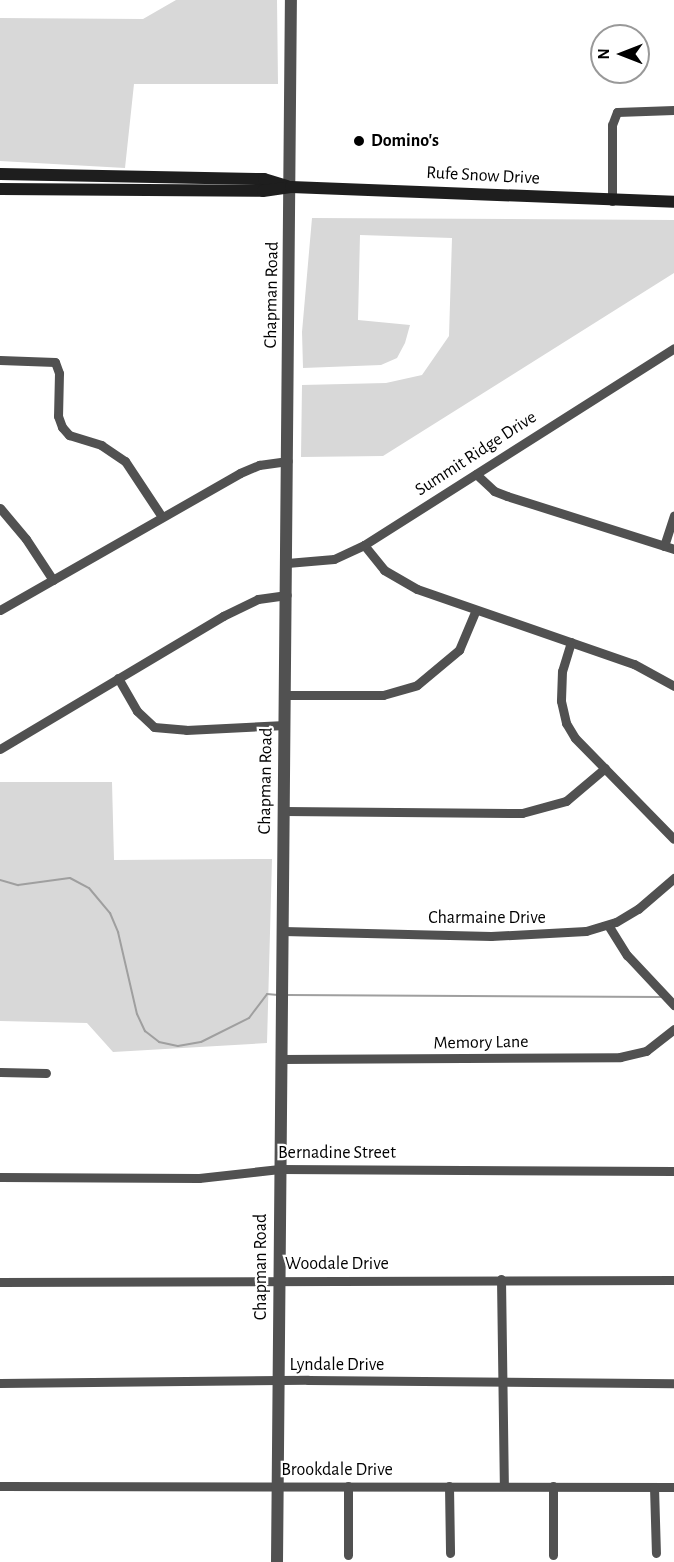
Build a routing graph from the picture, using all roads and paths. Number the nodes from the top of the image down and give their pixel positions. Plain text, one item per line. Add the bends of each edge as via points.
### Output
1 (291, 0) edge
2 (674, 110) edge
3 (0, 174) edge
4 (291, 187) junction
5 (0, 189) edge
6 (612, 201) junction
7 (674, 202) edge
8 (674, 348) edge
9 (0, 360) edge
10 (288, 461) junction
11 (476, 474) junction
12 (0, 508) edge
13 (674, 516) edge
14 (162, 517) junction
15 (364, 545) junction
16 (669, 548) edge
17 (287, 563) junction
18 (52, 580) junction
19 (287, 595) junction
20 (0, 610) edge
21 (475, 612) junction
22 (571, 642) junction
23 (118, 678) junction
24 (674, 686) edge
25 (285, 695) junction
26 (285, 725) junction
27 (0, 749) edge
28 (605, 768) junction
29 (284, 811) junction
30 (674, 839) edge
31 (674, 878) edge
32 (608, 925) junction
33 (283, 932) junction
34 (674, 1005) edge
35 (674, 1029) edge
36 (281, 1059) junction
37 (0, 1072) edge
38 (46, 1073) dead end
39 (279, 1169) junction
40 (674, 1172) edge
41 (0, 1177) edge
42 (501, 1279) junction
43 (674, 1280) edge
44 (279, 1281) junction
45 (0, 1282) edge
46 (278, 1382) junction
47 (503, 1382) junction
48 (0, 1383) edge
49 (674, 1383) edge
50 (0, 1486) edge
51 (277, 1486) junction
52 (348, 1486) junction
53 (449, 1486) junction
54 (504, 1486) junction
55 (553, 1486) junction
56 (654, 1487) junction
57 (674, 1487) edge
58 (450, 1553) dead end
59 (656, 1553) dead end
60 (348, 1555) dead end
61 (553, 1555) dead end
62 (277, 1562) edge

1 - 4 street, Chapman Road
2 - 6 street via 617,112 612,124
3 - 4 main road, Rufe Snow Drive via 264,179
4 - 5 main road, Rufe Snow Drive via 263,191
4 - 6 main road, Rufe Snow Drive
4 - 10 street, Chapman Road
6 - 7 main road, Rufe Snow Drive
8 - 11 street, Summit Ridge Drive
9 - 14 street via 55,363 62,427 69,435 101,445 125,461
10 - 14 street via 259,465 240,473
10 - 17 street, Chapman Road
11 - 15 street, Summit Ridge Drive
11 - 16 street via 489,487 507,496
12 - 18 street
13 - 16 street
14 - 18 street
15 - 17 street, Summit Ridge Drive via 334,559
15 - 21 street via 384,570 403,583
17 - 19 street, Chapman Road
18 - 20 street
19 - 23 street via 258,599
19 - 25 street, Chapman Road
21 - 22 street
21 - 25 street via 459,650 417,685 383,695
22 - 24 street via 634,664
22 - 28 street via 562,670 563,714 575,738
23 - 26 street via 137,711 154,727 186,730
23 - 27 street
25 - 26 street, Chapman Road
26 - 29 street, Chapman Road
28 - 29 street via 566,801 522,813
28 - 30 street
29 - 33 street, Chapman Road
31 - 32 street, Charmaine Drive via 638,909
32 - 33 street, Charmaine Drive via 542,935
32 - 34 street
33 - 36 street, Chapman Road
35 - 36 street, Memory Lane via 646,1051 620,1058
36 - 39 street, Chapman Road
37 - 38 street
39 - 40 street, Bernadine Street
39 - 41 street, Bernadine Street via 199,1178
39 - 44 street, Chapman Road
42 - 43 street, Woodale Drive
42 - 44 street, Woodale Drive
42 - 47 street
44 - 45 street, Woodale Drive
44 - 46 street, Chapman Road
46 - 47 street, Lyndale Drive
46 - 48 street, Lyndale Drive
46 - 51 street, Chapman Road
47 - 49 street, Lyndale Drive
47 - 54 street
50 - 51 street, Brookdale Drive
51 - 52 street, Brookdale Drive
51 - 62 street, Chapman Road
52 - 53 street, Brookdale Drive
52 - 60 street
53 - 54 street, Brookdale Drive
53 - 58 street
54 - 55 street, Brookdale Drive
55 - 56 street, Brookdale Drive
55 - 61 street
56 - 57 street, Brookdale Drive
56 - 59 street

